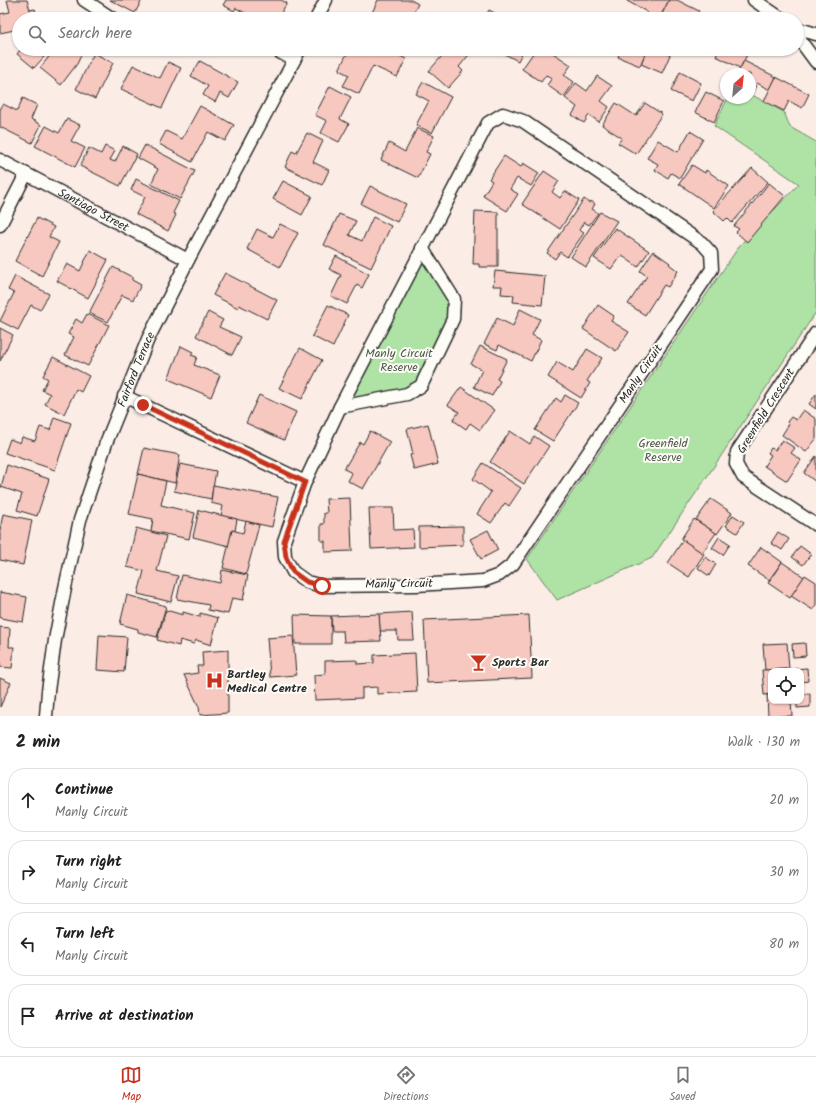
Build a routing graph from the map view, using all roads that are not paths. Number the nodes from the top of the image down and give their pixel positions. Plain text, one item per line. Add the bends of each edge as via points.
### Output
1 (84, 0) edge
2 (326, 0) edge
3 (754, 0) edge
4 (102, 12) edge
5 (320, 12) edge
6 (772, 12) edge
7 (804, 31) edge
8 (816, 34) edge
9 (804, 45) edge
10 (296, 56) edge
11 (816, 62) edge
12 (0, 160) edge
13 (26, 174) junction
14 (0, 225) edge
15 (422, 248) junction
16 (188, 260) junction
17 (816, 333) edge
18 (124, 396) junction
19 (340, 408) junction
20 (305, 482) junction
21 (816, 525) edge
22 (46, 716) edge

1 - 4 street
2 - 5 street
3 - 6 street
7 - 8 street
9 - 11 street
10 - 16 street, Fairford Terrace
12 - 13 street, Santiago Street
13 - 14 street
13 - 16 street, Santiago Street
15 - 19 street, Manly Circuit
15 - 19 street via 454,299 453,319 421,386 407,394
15 - 20 street, Manly Circuit via 488,123 503,114 523,121 702,243 711,253 712,269 513,564 499,575 483,581 416,585 322,586 307,582 293,572 286,557 284,541
16 - 18 street, Fairford Terrace via 148,339
17 - 21 street, Greenfield Crescent via 737,452 736,464 743,477
18 - 20 street
18 - 22 street, Fairford Terrace via 80,520 55,640
19 - 20 street, Manly Circuit

